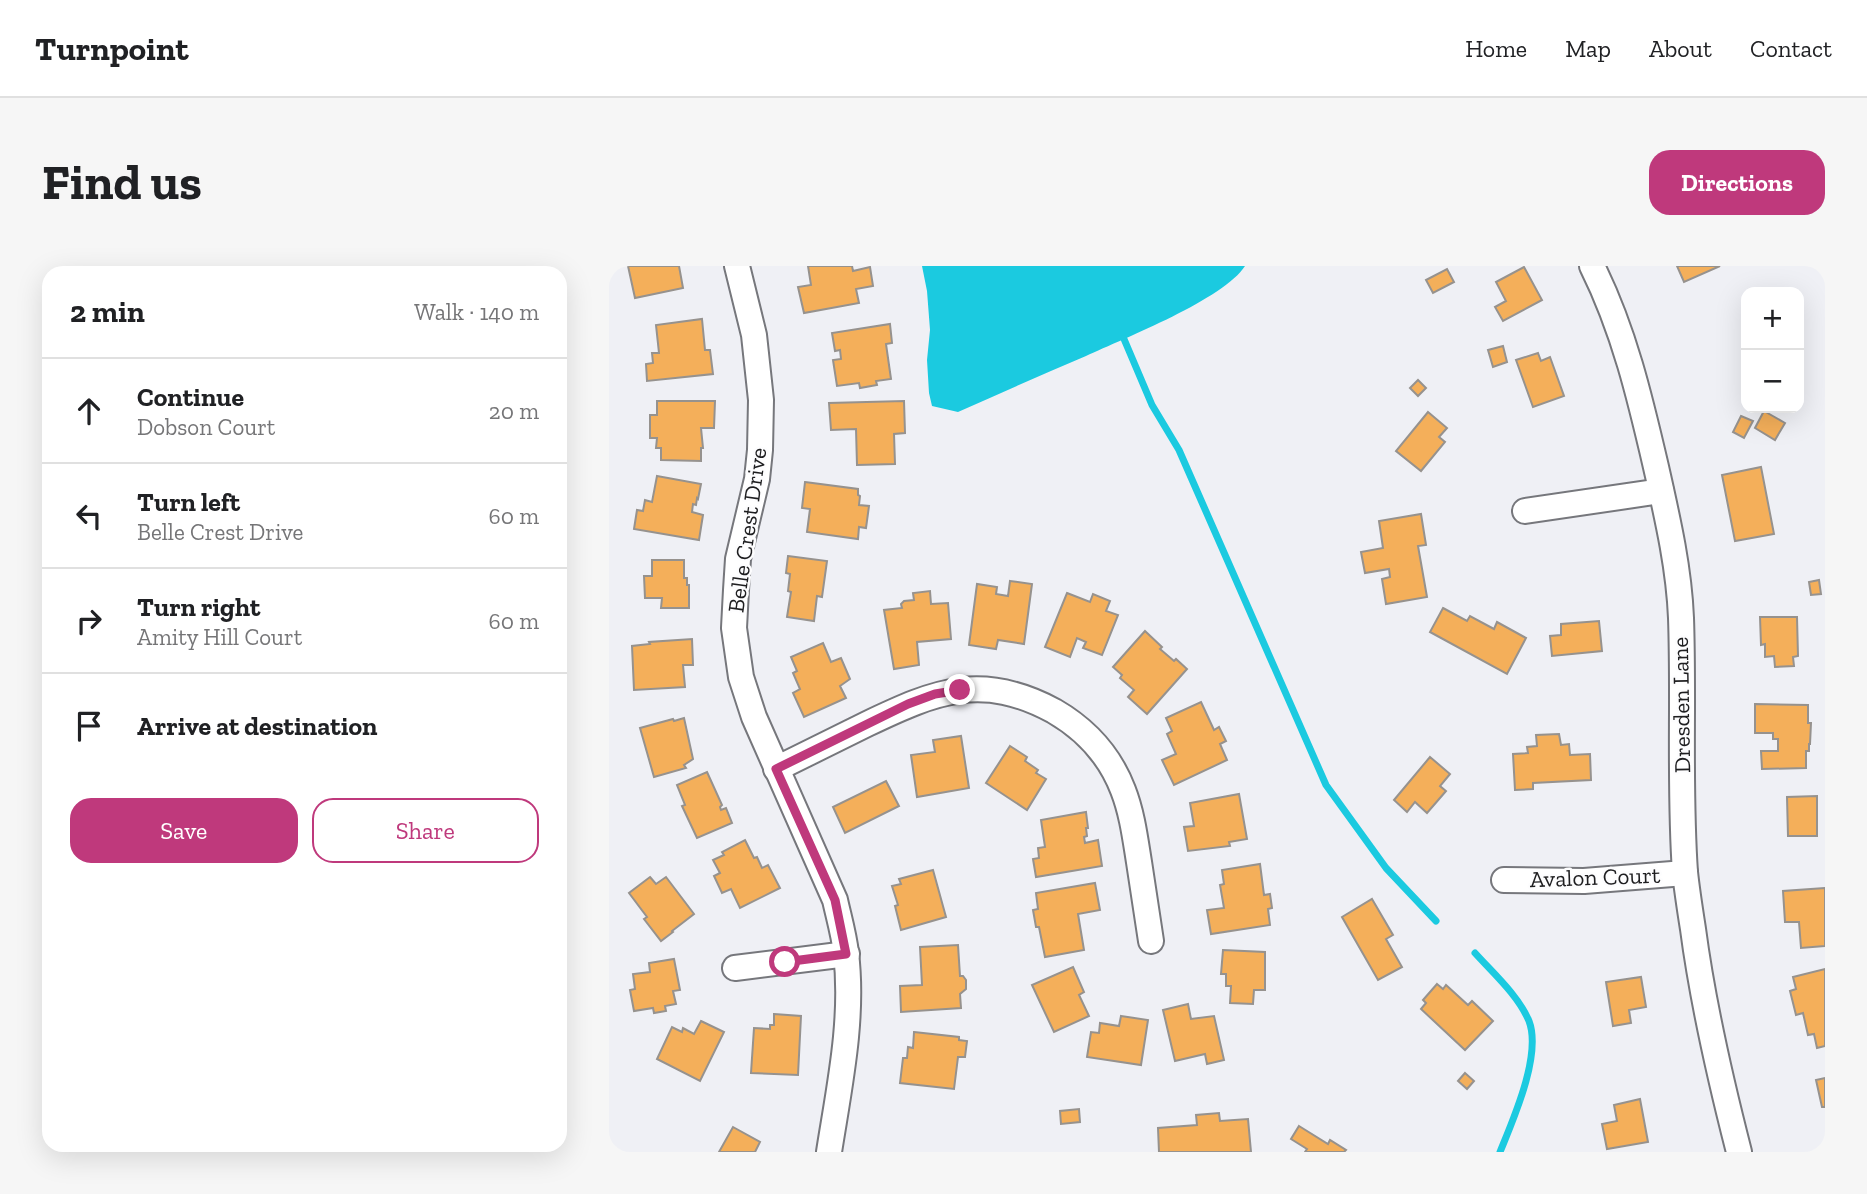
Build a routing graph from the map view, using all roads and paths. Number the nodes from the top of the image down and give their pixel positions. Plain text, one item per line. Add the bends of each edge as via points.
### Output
1 (737, 266) edge
2 (1592, 266) edge
3 (1661, 491) junction
4 (1525, 511) dead end
5 (776, 769) junction
6 (1685, 873) junction
7 (1504, 880) dead end
8 (1151, 942) dead end
9 (846, 954) junction
10 (735, 968) dead end
11 (829, 1152) edge
12 (1739, 1152) edge

1 - 5 street, Belle Crest Drive via 754,335 761,400 757,473 739,559 734,628 744,687
2 - 3 street, Dresden Lane via 1628,353
3 - 4 street
3 - 6 street, Dresden Lane via 1681,616
5 - 8 street via 935,694 987,689 1040,704 1087,735 1112,765 1133,819
5 - 9 street, Belle Crest Drive via 835,900
6 - 7 street, Avalon Court via 1584,881
6 - 12 street, Dresden Lane via 1708,1023
9 - 10 street
9 - 11 street, Belle Crest Drive via 848,1013

